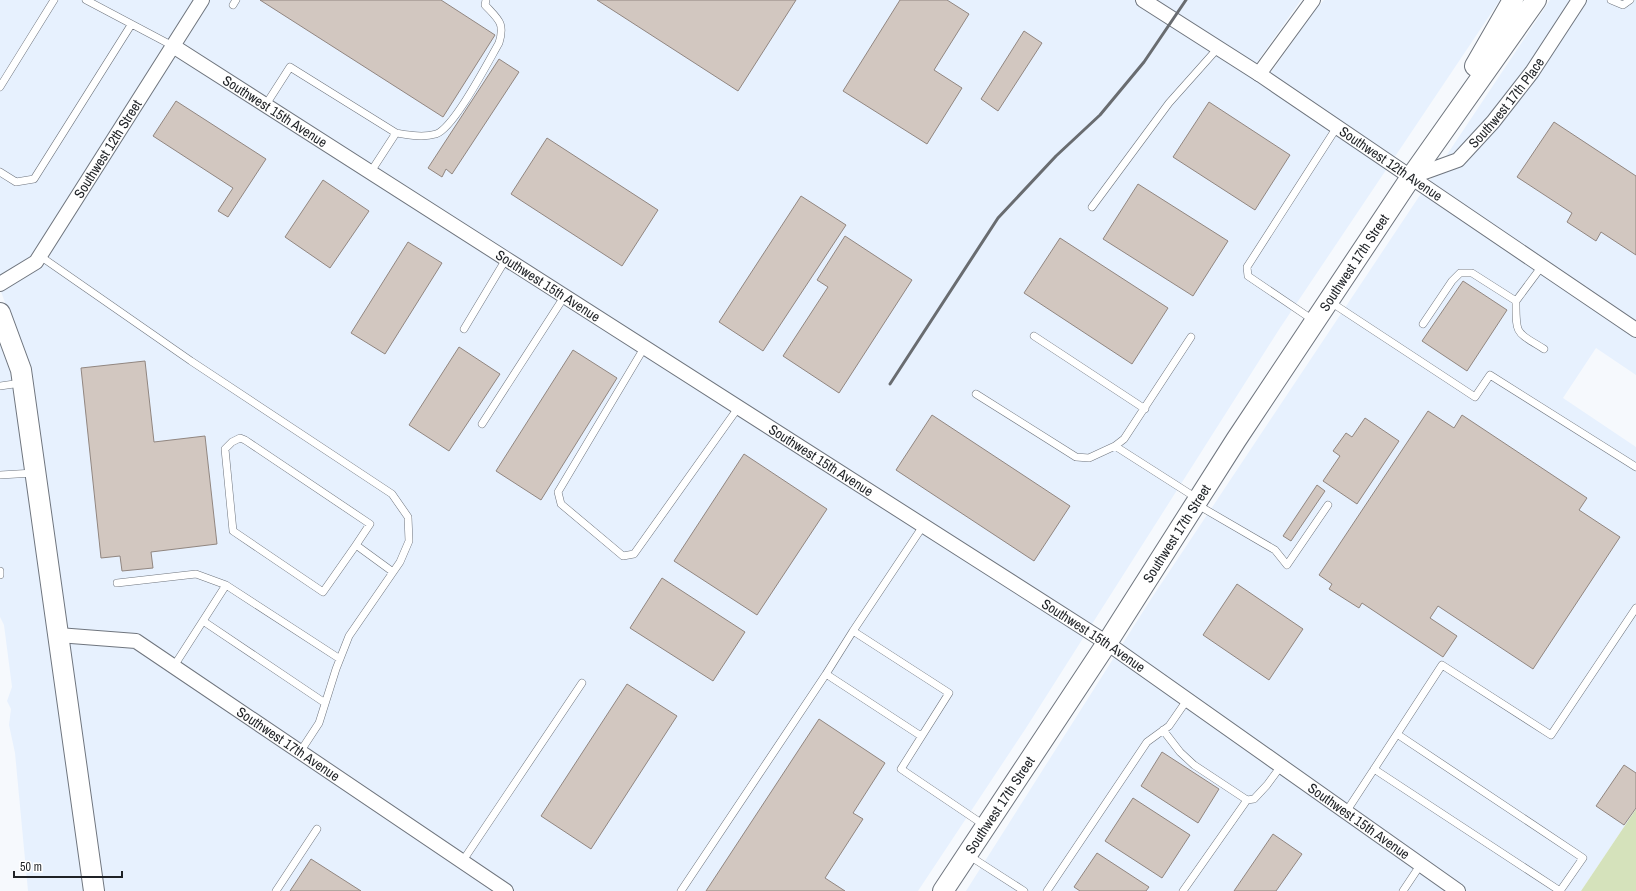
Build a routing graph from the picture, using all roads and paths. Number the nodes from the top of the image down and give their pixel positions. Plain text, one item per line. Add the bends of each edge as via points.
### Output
1 (54, 0) edge
2 (86, 0) edge
3 (202, 0) edge
4 (486, 0) edge
5 (1143, 0) edge
6 (1313, 0) edge
7 (1513, 0) edge
8 (1536, 0) edge
9 (1579, 0) edge
10 (1611, 0) edge
11 (1630, 0) edge
12 (131, 25) junction
13 (173, 46) junction
14 (1218, 48) junction
15 (1259, 74) junction
16 (0, 87) edge
17 (265, 106) junction
18 (1337, 127) junction
19 (396, 133) junction
20 (0, 172) edge
21 (370, 173) junction
22 (1411, 177) junction
23 (1092, 207) dead end
24 (40, 256) junction
25 (506, 259) junction
26 (1542, 266) junction
27 (0, 284) edge
28 (564, 296) junction
29 (1329, 301) junction
30 (1516, 301) junction
31 (0, 313) edge
32 (1315, 321) junction
33 (1423, 324) dead end
34 (464, 329) dead end
35 (1636, 330) edge
36 (1034, 336) dead end
37 (1191, 337) dead end
38 (644, 348) junction
39 (1544, 349) dead end
40 (23, 383) junction
41 (0, 386) edge
42 (976, 394) dead end
43 (738, 408) junction
44 (1145, 410) junction
45 (482, 424) dead end
46 (1115, 446) junction
47 (1636, 468) edge
48 (36, 473) junction
49 (0, 475) edge
50 (1197, 501) junction
51 (1328, 505) dead end
52 (923, 526) junction
53 (356, 545) junction
54 (0, 571) edge
55 (393, 572) junction
56 (0, 575) edge
57 (117, 583) dead end
58 (226, 585) junction
59 (1636, 608) edge
60 (203, 621) junction
61 (853, 631) junction
62 (58, 636) junction
63 (1107, 643) junction
64 (340, 660) junction
65 (174, 666) junction
66 (826, 674) junction
67 (582, 683) dead end
68 (1187, 700) junction
69 (325, 703) junction
70 (1163, 730) junction
71 (1397, 734) junction
72 (921, 736) junction
73 (300, 752) junction
74 (1281, 766) junction
75 (1374, 769) junction
76 (1246, 800) junction
77 (1346, 812) junction
78 (986, 826) junction
79 (317, 829) dead end
80 (967, 854) junction
81 (462, 862) junction
82 (1420, 864) junction
83 (94, 891) edge
84 (276, 891) edge
85 (506, 891) edge
86 (681, 891) edge
87 (943, 891) edge
88 (1024, 891) edge
89 (1047, 891) edge
90 (1183, 891) edge
91 (1403, 891) edge
92 (1458, 891) edge
93 (1560, 891) edge

1 - 16 lane
2 - 12 lane
3 - 13 street, Southwest 12th Street
4 - 19 lane via 485,4 500,21 503,30 499,43 452,119 436,134 414,136
5 - 14 street, Southwest 12th Avenue
6 - 15 street
7 - 22 main road, Southwest 17th Street
8 - 22 main road, Southwest 17th Street
9 - 22 street, Southwest 17th Place via 1532,72 1493,122 1458,160
10 - 11 lane via 1623,5
12 - 13 lane
12 - 20 lane via 34,179 16,182
13 - 17 street, Southwest 15th Avenue
13 - 24 street, Southwest 12th Street
14 - 15 street, Southwest 12th Avenue
14 - 23 lane via 1169,103
15 - 18 street, Southwest 12th Avenue
17 - 19 lane via 290,67
17 - 21 street, Southwest 15th Avenue
18 - 22 street, Southwest 12th Avenue
18 - 32 lane via 1247,267 1248,276
19 - 21 lane
21 - 25 street, Southwest 15th Avenue
22 - 26 street, Southwest 12th Avenue
22 - 29 main road, Southwest 17th Street
24 - 27 street, Southwest 12th Street via 36,262
24 - 55 lane via 191,361 392,494 408,517 409,541
25 - 28 street, Southwest 15th Avenue
25 - 34 lane
26 - 30 lane
26 - 35 street, Southwest 12th Avenue
28 - 38 street, Southwest 15th Avenue
28 - 45 lane
29 - 32 main road, Southwest 17th Street
29 - 47 lane via 1475,397 1490,375
30 - 33 lane via 1472,273 1460,274 1452,281
30 - 39 lane via 1516,327 1521,335
31 - 40 main road via 21,370
32 - 50 main road, Southwest 17th Street
36 - 44 lane
37 - 44 lane
38 - 43 street, Southwest 15th Avenue
38 - 43 lane via 558,492 561,504 623,556 634,554
40 - 41 lane
40 - 48 main road
42 - 46 lane via 1076,457 1089,458
43 - 52 street, Southwest 15th Avenue
44 - 46 lane via 1124,439
46 - 50 lane
48 - 49 lane
48 - 62 main road
50 - 51 lane via 1275,550 1287,565
50 - 63 main road, Southwest 17th Street
52 - 61 lane
52 - 63 street, Southwest 15th Avenue
53 - 53 lane via 370,524 245,440 240,438 226,449 233,531 323,592
53 - 55 lane
54 - 56 lane
55 - 64 lane via 349,636
57 - 58 lane via 196,574
58 - 60 lane
58 - 64 lane
59 - 71 lane via 1551,735 1442,665
60 - 65 lane
60 - 69 lane
61 - 66 lane
61 - 72 lane via 949,693
62 - 65 street, Southwest 17th Avenue via 136,641
62 - 83 main road
63 - 68 street, Southwest 15th Avenue
63 - 78 main road, Southwest 17th Street
64 - 69 lane
65 - 73 street, Southwest 17th Avenue
66 - 72 lane
66 - 86 lane
67 - 81 lane
68 - 70 lane via 1169,726
68 - 74 street, Southwest 15th Avenue
69 - 73 lane via 319,723
70 - 76 lane via 1194,766
70 - 89 lane via 1147,742 1130,765
71 - 75 lane
71 - 93 lane via 1582,858
72 - 78 lane via 901,768
73 - 81 street, Southwest 17th Avenue
74 - 76 lane via 1254,799
74 - 77 street, Southwest 15th Avenue
75 - 77 lane
75 - 93 lane
76 - 90 lane
77 - 82 street, Southwest 15th Avenue
78 - 80 main road, Southwest 17th Street
79 - 84 lane
80 - 87 main road, Southwest 17th Street
80 - 88 lane
81 - 85 street, Southwest 17th Avenue
82 - 91 lane
82 - 92 street, Southwest 15th Avenue

